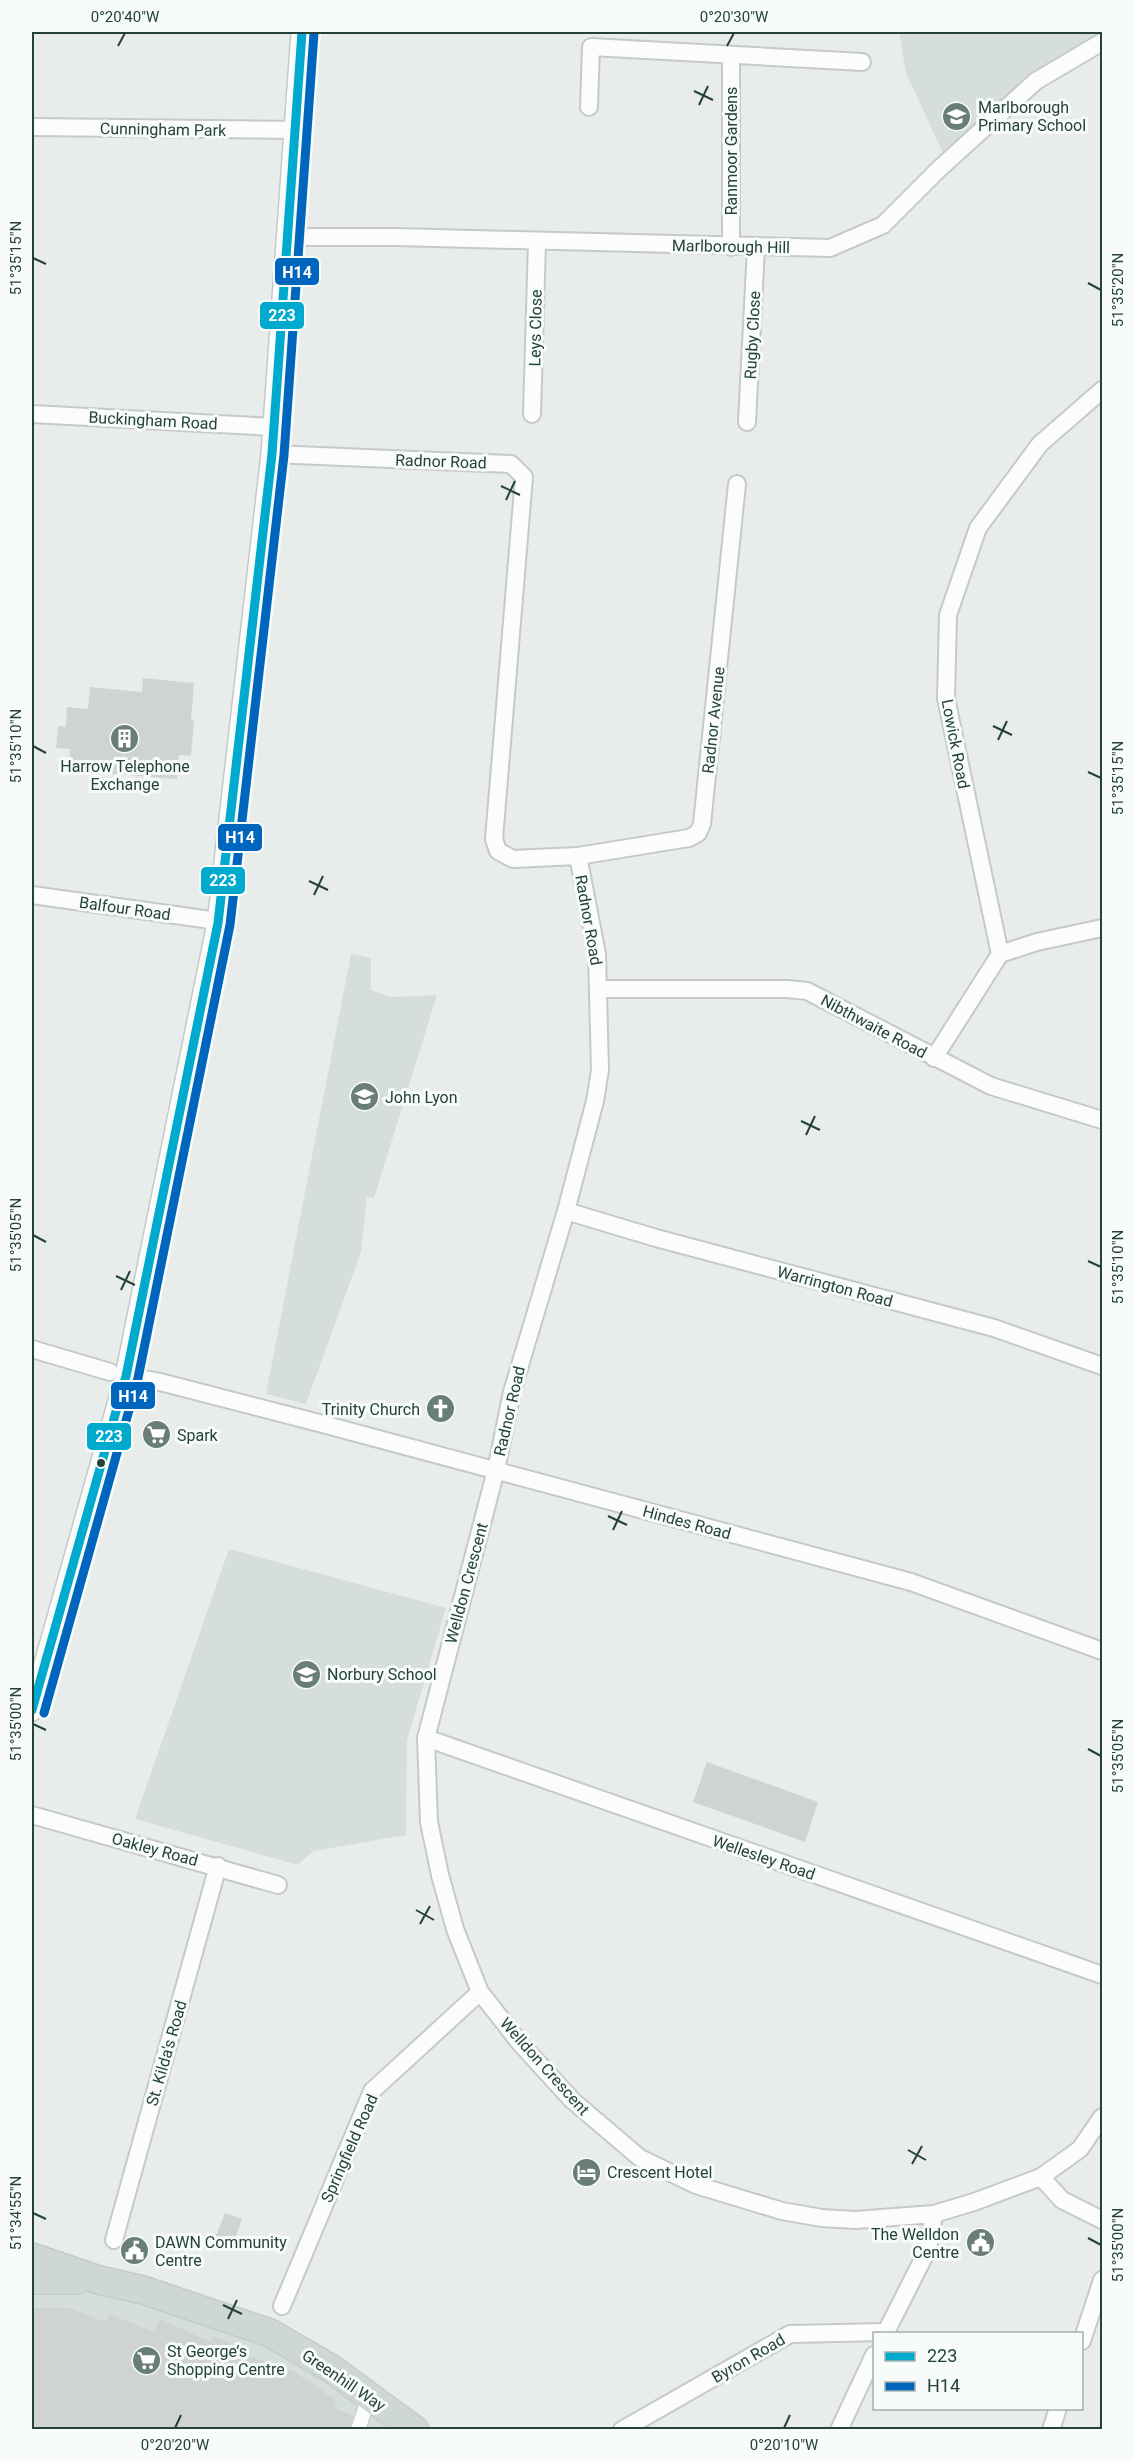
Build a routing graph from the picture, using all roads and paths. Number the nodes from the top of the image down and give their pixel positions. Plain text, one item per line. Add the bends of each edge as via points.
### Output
1 (302, 32) edge
2 (1102, 42) edge
3 (731, 56) junction
4 (862, 62) dead end
5 (589, 107) dead end
6 (32, 127) edge
7 (295, 130) junction
8 (287, 237) junction
9 (537, 241) junction
10 (731, 247) junction
11 (756, 247) junction
12 (1102, 390) edge
13 (32, 414) edge
14 (532, 414) dead end
15 (747, 422) dead end
16 (274, 427) junction
17 (272, 454) junction
18 (737, 484) dead end
19 (578, 856) junction
20 (32, 895) edge
21 (218, 921) junction
22 (1102, 927) edge
23 (1000, 954) junction
24 (599, 989) junction
25 (934, 1058) junction
26 (1102, 1120) edge
27 (566, 1210) junction
28 (32, 1349) edge
29 (1102, 1366) edge
30 (118, 1374) junction
31 (496, 1470) junction
32 (1102, 1651) edge
33 (32, 1710) edge
34 (426, 1738) junction
35 (32, 1815) edge
36 (218, 1866) junction
37 (278, 1885) dead end
38 (1102, 1975) edge
39 (480, 1992) junction
40 (1102, 2117) edge
41 (1041, 2177) junction
42 (934, 2214) junction
43 (1102, 2220) edge
44 (114, 2240) dead end
45 (32, 2257) edge
46 (32, 2280) edge
47 (99, 2280) junction
48 (1102, 2280) edge
49 (1099, 2300) edge
50 (282, 2306) dead end
51 (886, 2332) edge
52 (873, 2333) edge
53 (1083, 2339) edge
54 (873, 2357) edge
55 (369, 2397) junction
56 (1058, 2410) edge
57 (358, 2430) edge
58 (415, 2430) edge
59 (622, 2430) edge
60 (839, 2430) edge
61 (1051, 2430) edge

1 - 7 street
2 - 11 street, Marlborough Hill via 1036,81 883,225 830,248
3 - 4 street
3 - 5 street via 591,47
3 - 10 street, Ranmoor Gardens
6 - 7 street, Cunningham Park
7 - 8 street
8 - 9 street, Marlborough Hill
8 - 16 street
9 - 10 street, Marlborough Hill
9 - 14 street, Leys Close
10 - 11 street, Marlborough Hill
11 - 15 street, Rugby Close
12 - 23 street, Lowick Road via 1040,444 978,528 948,615 946,698
13 - 16 street, Buckingham Road
16 - 17 street
17 - 19 street, Radnor Road via 511,464 524,477 494,839 498,851 513,859
17 - 21 street
18 - 19 street, Radnor Avenue via 702,824 698,833 689,838
19 - 24 street, Radnor Road via 597,954
20 - 21 street, Balfour Road
21 - 30 street
22 - 23 street
23 - 25 street
24 - 25 street, Nibthwaite Road via 807,991
24 - 27 street, Radnor Road via 600,1070
25 - 26 street, Nibthwaite Road via 991,1086
27 - 29 street, Warrington Road via 656,1238 994,1328
27 - 31 street, Radnor Road via 512,1392
28 - 30 street, Hindes Road
30 - 31 street, Hindes Road
30 - 33 street
31 - 32 street, Hindes Road via 911,1582
31 - 34 street, Welldon Crescent
34 - 38 street, Wellesley Road
34 - 39 street, Welldon Crescent via 429,1822 440,1875 455,1929
35 - 36 street, Oakley Road
36 - 37 street, Oakley Road
36 - 44 street, St. Kilda's Road
39 - 42 street, Welldon Crescent via 572,2100 640,2158 696,2186 782,2211 822,2218 855,2220
39 - 50 street, Springfield Road via 372,2091
40 - 41 street, Welldon Crescent via 1080,2149
41 - 42 street, Welldon Crescent
41 - 43 street via 1062,2200
42 - 51 street via 928,2249
45 - 47 main road, Greenhill Way
46 - 47 main road, Greenhill Way
47 - 55 main road, Greenhill Way via 143,2290 270,2332 332,2369
48 - 49 street
49 - 53 street
52 - 59 street, Byron Road via 790,2334
54 - 60 street
55 - 57 street
55 - 58 main road, Greenhill Way
56 - 61 street

